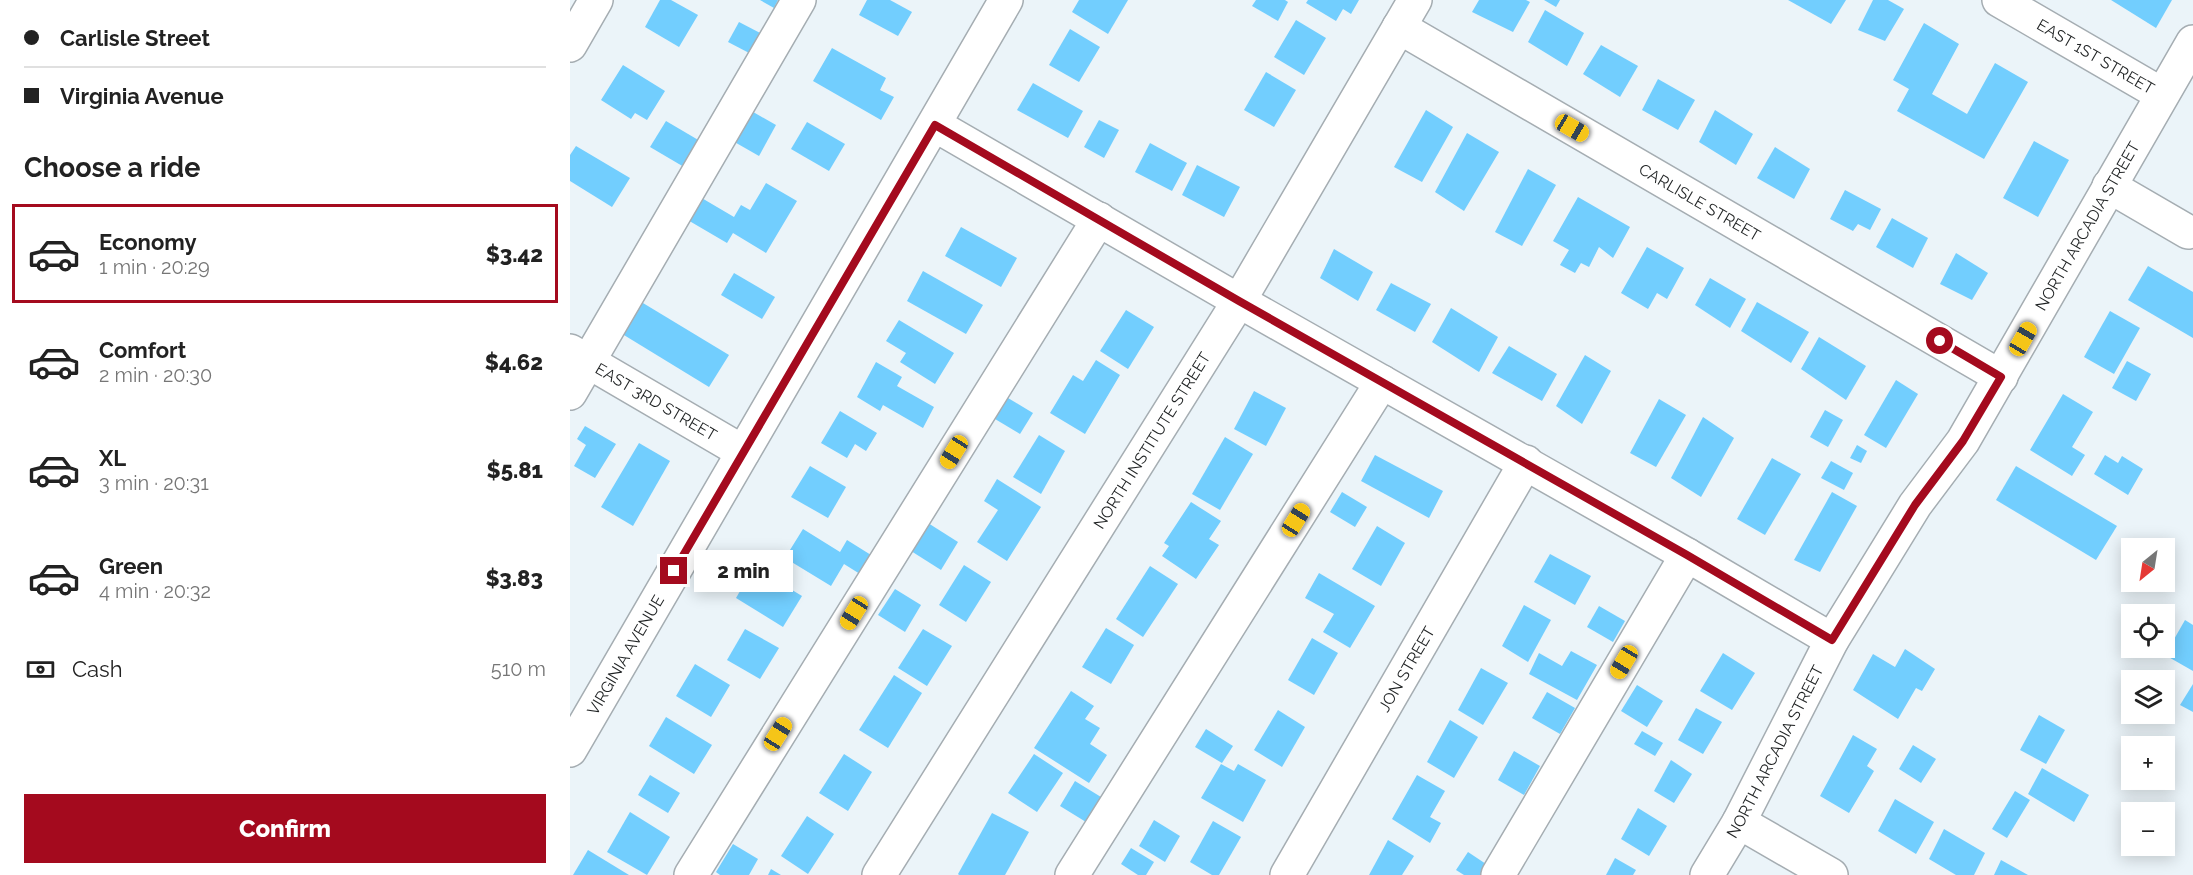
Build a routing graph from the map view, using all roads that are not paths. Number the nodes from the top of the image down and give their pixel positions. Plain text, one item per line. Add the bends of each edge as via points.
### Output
1 (596, 0) edge
2 (799, 0) edge
3 (1004, 0) edge
4 (1999, 0) edge
5 (1407, 14) edge
6 (2193, 42) edge
7 (570, 45) edge
8 (2161, 94) junction
9 (935, 125) junction
10 (2109, 186) junction
11 (1098, 219) junction
12 (2188, 232) dead end
13 (1239, 301) junction
14 (579, 356) edge
15 (2001, 377) junction
16 (1382, 382) junction
17 (570, 393) edge
18 (743, 452) junction
19 (1526, 462) junction
20 (1687, 555) junction
21 (1832, 640) junction
22 (570, 750) edge
23 (1739, 822) junction
24 (691, 875) edge
25 (879, 875) edge
26 (1072, 875) edge
27 (1287, 875) edge
28 (1498, 875) edge
29 (1707, 875) edge
30 (1831, 875) edge

1 - 7 street
2 - 14 street
3 - 9 street, VIRGINIA AVENUE
4 - 8 street, EAST 1ST STREET
5 - 13 street, NORTH INSTITUTE STREET
5 - 15 street, CARLISLE STREET
6 - 8 street, NORTH ARCADIA STREET
8 - 10 street, NORTH ARCADIA STREET
9 - 11 street
9 - 18 street, VIRGINIA AVENUE
10 - 12 street
10 - 15 street, NORTH ARCADIA STREET
11 - 13 street
11 - 24 street
13 - 16 street
13 - 25 street, NORTH INSTITUTE STREET
14 - 17 street
14 - 18 street, EAST 3RD STREET
15 - 21 street, NORTH ARCADIA STREET via 1963,441 1915,505
16 - 19 street
16 - 26 street
18 - 22 street, VIRGINIA AVENUE
19 - 20 street
19 - 27 street, JON STREET
20 - 21 street
20 - 28 street
21 - 23 street, NORTH ARCADIA STREET
23 - 29 street, NORTH ARCADIA STREET
23 - 30 street

